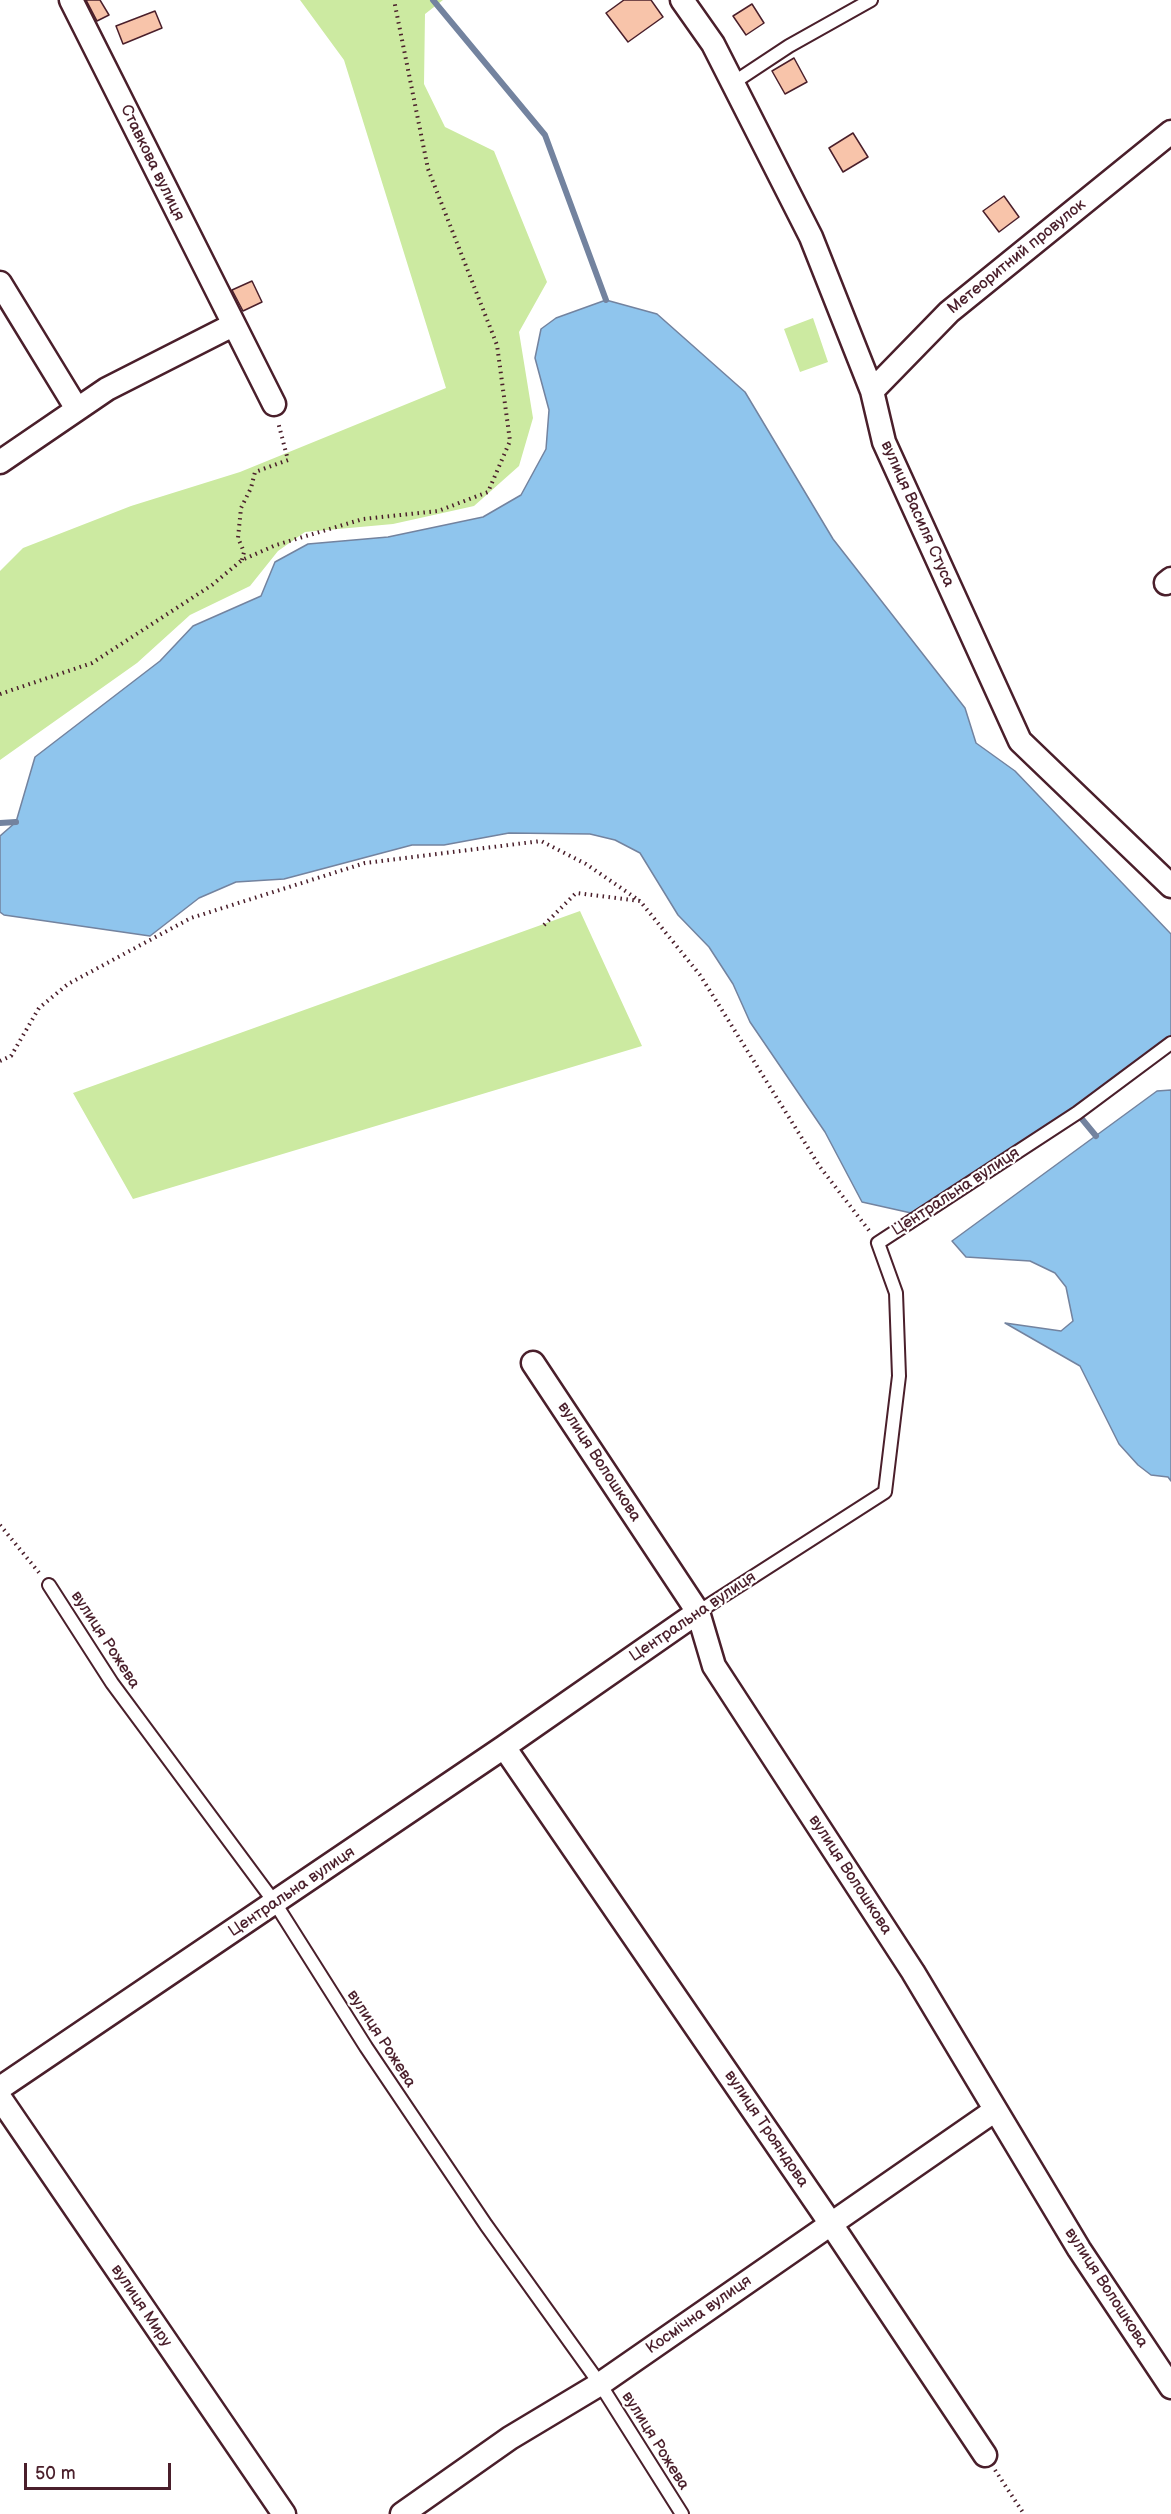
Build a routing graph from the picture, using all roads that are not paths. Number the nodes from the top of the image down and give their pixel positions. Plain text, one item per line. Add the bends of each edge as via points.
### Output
1 (71, 0) edge
2 (682, 0) edge
3 (871, 0) edge
4 (733, 83) junction
5 (1171, 132) edge
6 (0, 283) edge
7 (233, 325) junction
8 (872, 391) junction
9 (274, 404) road end
10 (77, 409) junction
11 (0, 462) edge
12 (1171, 886) edge
13 (1171, 1043) edge
14 (534, 1363) dead end
15 (49, 1585) road end
16 (698, 1612) junction
17 (504, 1747) junction
18 (275, 1904) junction
19 (0, 2088) edge
20 (0, 2098) edge
21 (994, 2111) junction
22 (831, 2224) junction
23 (600, 2384) junction
24 (1171, 2387) edge
25 (985, 2455) road end
26 (284, 2514) edge
27 (402, 2514) edge
28 (682, 2514) edge

1 - 7 street, Ставкова вулиця
2 - 4 street, вулиця Василя Стуса via 713,44
3 - 4 lane
4 - 8 street, вулиця Василя Стуса via 811,237
5 - 8 street, Метеоритний провулок via 949,312
6 - 10 street
7 - 9 street, Ставкова вулиця
7 - 10 street via 106,389
8 - 12 street, вулиця Василя Стуса via 884,442 1020,741
10 - 11 street
13 - 16 lane, Центральна вулиця via 1077,1113 878,1243 896,1293 899,1376 885,1492
14 - 16 street, вулиця Волошкова
15 - 18 lane, вулиця Рожева via 112,1683
16 - 17 street, Центральна вулиця
16 - 21 street, вулиця Волошкова via 714,1666 912,1972
17 - 18 street, Центральна вулиця
17 - 22 street, вулиця Трояндова
18 - 19 street, Центральна вулиця
18 - 23 lane, вулиця Рожева via 366,2047
20 - 26 street, вулиця Миру
21 - 22 street, Космічна вулиця
21 - 24 street, вулиця Волошкова
22 - 23 street, Космічна вулиця
22 - 25 street, вулиця Трояндова
23 - 27 street, Космічна вулиця via 510,2438
23 - 28 lane, вулиця Рожева

